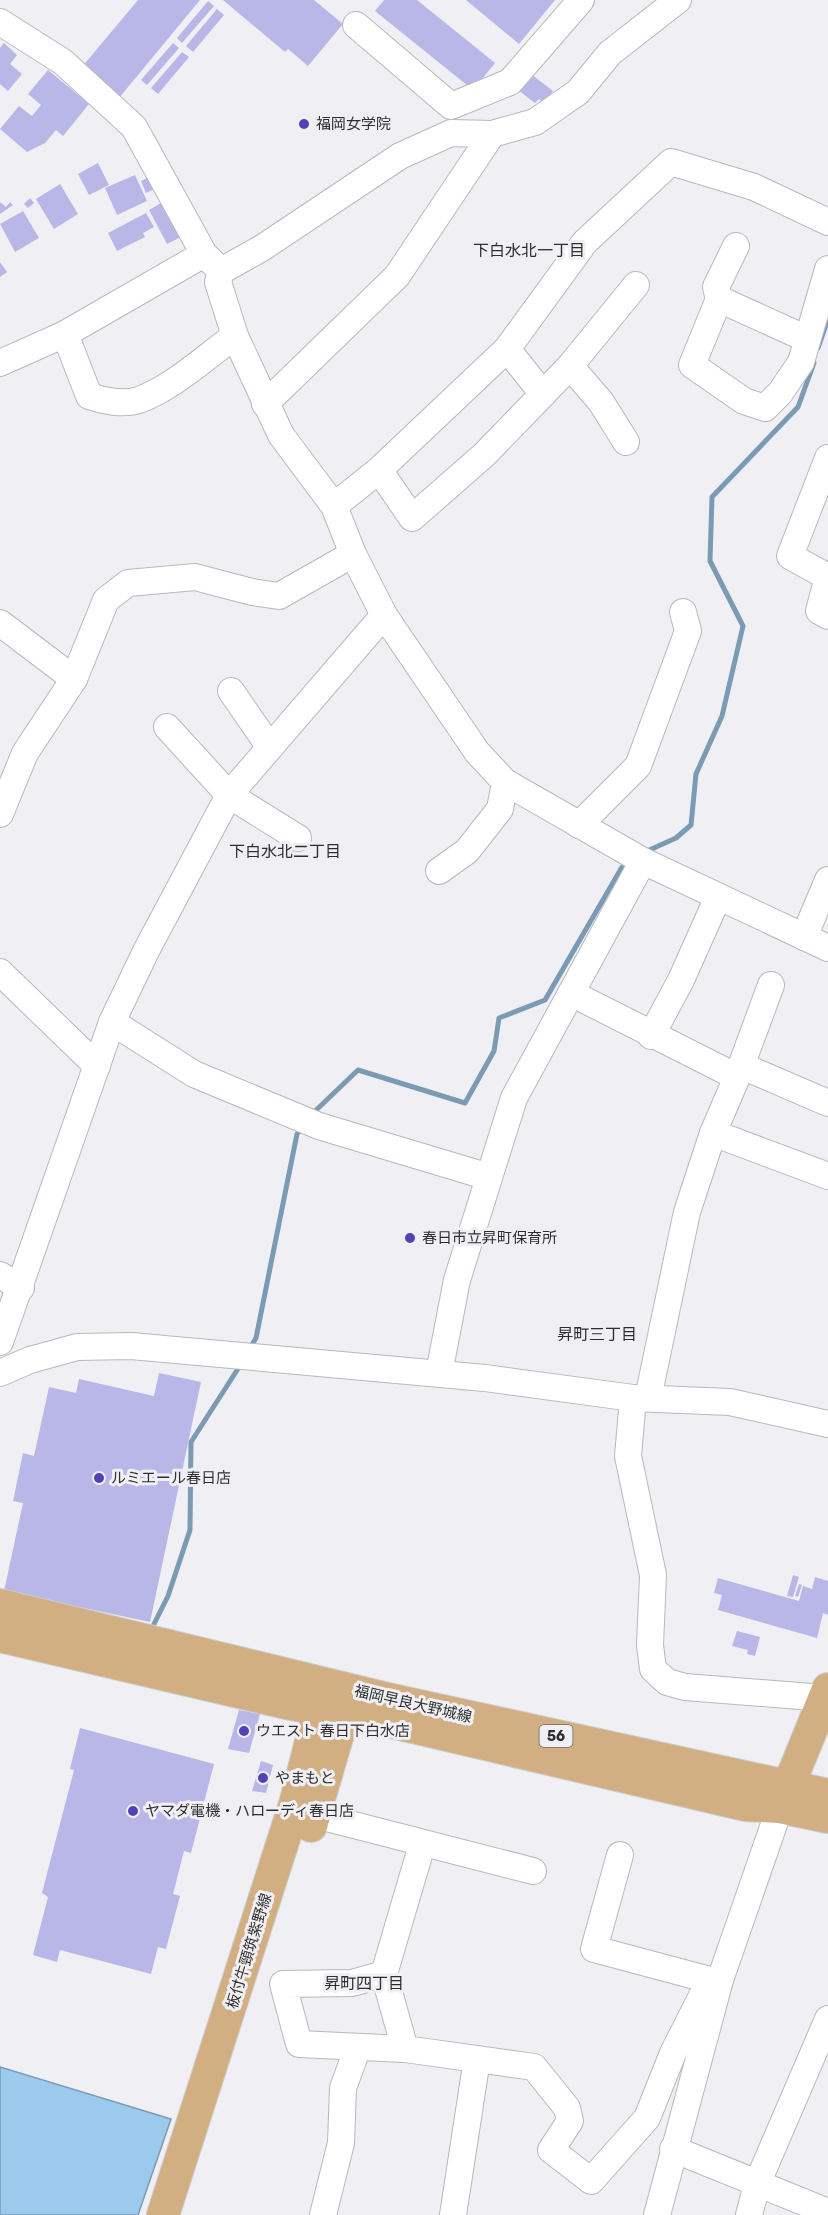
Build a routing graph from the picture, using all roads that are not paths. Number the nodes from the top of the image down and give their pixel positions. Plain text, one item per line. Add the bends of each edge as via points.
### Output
1 (581, 0) edge
2 (678, 0) edge
3 (0, 22) edge
4 (356, 25) dead end
5 (492, 134) junction
6 (828, 222) edge
7 (736, 246) dead end
8 (212, 263) junction
9 (828, 269) edge
10 (636, 285) dead end
11 (719, 299) junction
12 (65, 334) junction
13 (235, 336) junction
14 (807, 339) junction
15 (507, 350) junction
16 (0, 363) edge
17 (570, 366) junction
18 (543, 394) junction
19 (265, 404) junction
20 (626, 442) dead end
21 (828, 458) edge
22 (379, 470) junction
23 (334, 506) junction
24 (353, 554) junction
25 (683, 612) dead end
26 (384, 615) junction
27 (828, 616) edge
28 (0, 623) edge
29 (74, 679) junction
30 (231, 691) dead end
31 (167, 727) dead end
32 (269, 746) junction
33 (505, 782) junction
34 (229, 795) junction
35 (3, 798) edge
36 (579, 825) junction
37 (298, 838) dead end
38 (643, 861) junction
39 (439, 871) dead end
40 (828, 880) edge
41 (718, 897) junction
42 (804, 937) junction
43 (828, 948) edge
44 (0, 972) edge
45 (771, 986) dead end
46 (571, 993) junction
47 (112, 1022) junction
48 (651, 1036) junction
49 (97, 1066) junction
50 (739, 1072) junction
51 (828, 1103) edge
52 (713, 1133) junction
53 (828, 1176) edge
54 (489, 1177) junction
55 (10, 1281) edge
56 (0, 1342) edge
57 (0, 1373) edge
58 (439, 1373) junction
59 (641, 1398) junction
60 (828, 1424) edge
61 (0, 1605) edge
62 (0, 1636) edge
63 (826, 1694) edge
64 (335, 1699) junction
65 (828, 1796) edge
66 (784, 1797) junction
67 (315, 1815) junction
68 (828, 1817) edge
69 (422, 1845) junction
70 (620, 1855) dead end
71 (533, 1871) dead end
72 (384, 1974) junction
73 (715, 1980) junction
74 (828, 2019) edge
75 (358, 2047) junction
76 (405, 2049) junction
77 (477, 2059) junction
78 (673, 2149) junction
79 (758, 2184) junction
80 (828, 2212) edge
81 (163, 2215) edge
82 (186, 2215) edge
83 (323, 2215) edge
84 (453, 2215) edge
85 (657, 2215) edge
86 (749, 2215) edge

1 - 4 street via 510,82 451,106
2 - 5 street via 610,53 578,92 535,122
3 - 8 street via 63,62 134,127
5 - 8 street via 451,133 400,156 262,248
5 - 19 street via 397,276
6 - 15 street via 754,187 670,162 585,242
7 - 11 street via 716,287
8 - 12 street
8 - 13 street
9 - 14 street
10 - 17 street
11 - 14 street
11 - 14 street via 692,365 744,401 765,408 801,362
12 - 13 street via 89,396 105,402 138,400 180,376
12 - 16 street
13 - 19 street
15 - 18 street
15 - 22 street
17 - 18 street
17 - 20 street via 601,402
18 - 22 street via 485,454 412,518
19 - 23 street via 281,435
21 - 27 street via 790,556 828,577 819,611
22 - 23 street
23 - 24 street
24 - 26 street
24 - 29 street via 279,596 195,577 128,583 106,600
25 - 36 street via 688,631 638,766
26 - 32 street
26 - 33 street via 477,752
28 - 29 street
29 - 35 street via 25,753
30 - 32 street
31 - 34 street
32 - 34 street
33 - 36 street
33 - 39 street via 500,809 466,851
34 - 37 street
34 - 47 street
36 - 38 street
38 - 41 street
38 - 46 street
40 - 42 street
41 - 42 street
41 - 48 street
42 - 43 street
44 - 49 street
45 - 50 street
46 - 48 street
46 - 54 street via 514,1098
47 - 49 street
47 - 54 street via 194,1074 318,1126
48 - 50 street
49 - 55 street
50 - 51 street
50 - 52 street
52 - 53 street
52 - 59 street via 687,1212
54 - 58 street via 457,1280
55 - 56 street
57 - 58 street via 77,1347 120,1346
58 - 59 street
59 - 60 street via 730,1402
59 - 63 street via 628,1456 653,1575 653,1669 667,1682 685,1687
61 - 64 main road, 福岡早良大野城線 / 56
62 - 64 main road, 福岡早良大野城線 / 56
63 - 66 main road
64 - 66 main road, 福岡早良大野城線 / 56 via 388,1699
64 - 67 main road, 板付牛頸筑紫野線
64 - 81 main road, 板付牛頸筑紫野線 via 296,1804
65 - 66 main road, 福岡早良大野城線 / 56
66 - 68 main road, 福岡早良大野城線 / 56
66 - 73 street
67 - 69 street
67 - 82 main road, 板付牛頸筑紫野線
69 - 71 street
69 - 72 street
70 - 73 street via 594,1949
72 - 75 street via 352,1983 283,1984 299,2044
72 - 76 street
73 - 77 street via 673,2053 647,2118 591,2181 551,2150 570,2121 567,2108 534,2067
73 - 78 street
74 - 79 street
75 - 76 street
75 - 83 street via 343,2088 341,2143
76 - 77 street
77 - 84 street
78 - 79 street
78 - 85 street
79 - 80 street
79 - 86 street

